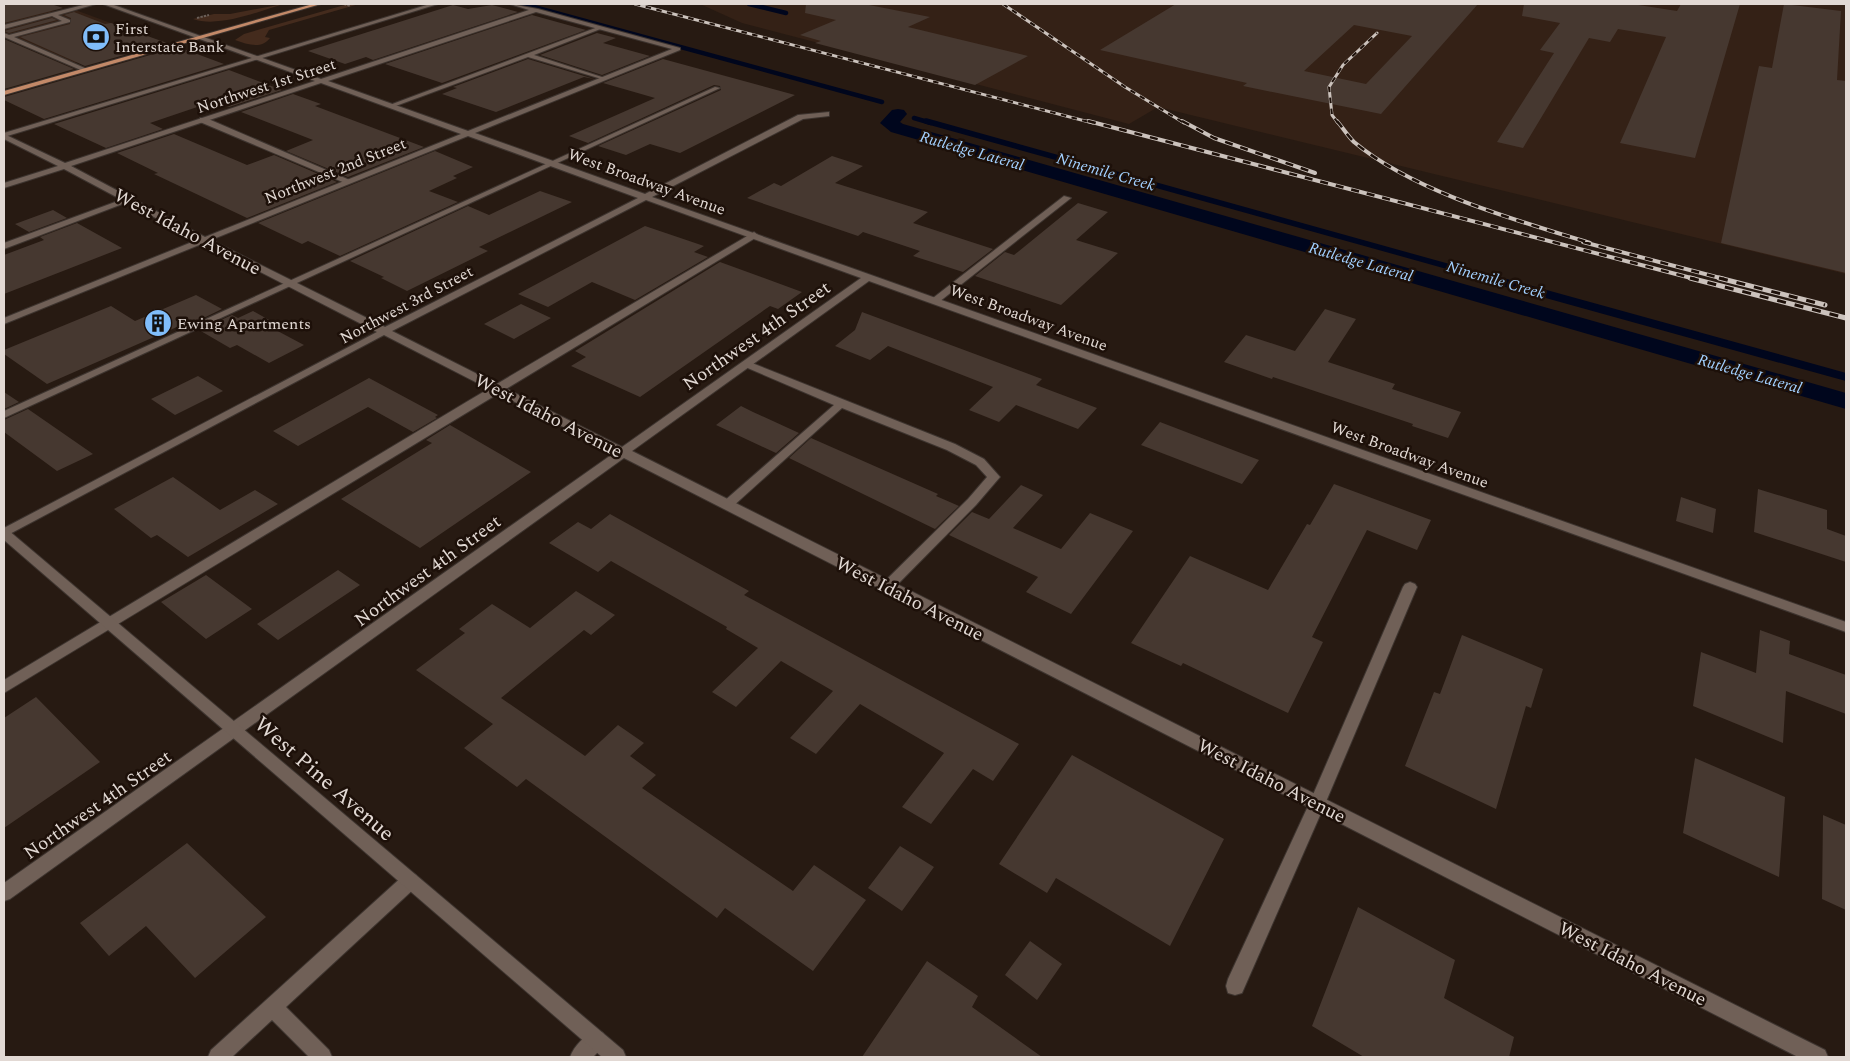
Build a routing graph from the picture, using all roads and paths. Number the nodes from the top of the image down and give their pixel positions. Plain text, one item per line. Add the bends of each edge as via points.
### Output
1 (93, 4) edge
2 (106, 4) edge
3 (318, 4) edge
4 (344, 4) edge
5 (435, 4) edge
6 (513, 4) edge
7 (350, 6) dead end
8 (536, 10) junction
9 (207, 13) dead end
10 (52, 14) junction
11 (204, 16) dead end
12 (4, 27) edge
13 (600, 28) junction
14 (6, 36) edge
15 (200, 38) junction
16 (527, 55) junction
17 (257, 58) junction
18 (85, 70) junction
19 (603, 79) junction
20 (322, 81) junction
21 (717, 88) dead end
22 (4, 93) edge
23 (391, 106) junction
24 (826, 114) dead end
25 (203, 120) junction
26 (467, 133) junction
27 (4, 135) edge
28 (553, 163) junction
29 (65, 166) junction
30 (348, 181) junction
31 (4, 186) edge
32 (646, 197) junction
33 (1067, 198) dead end
34 (130, 200) junction
35 (754, 235) junction
36 (204, 240) junction
37 (4, 246) edge
38 (870, 276) junction
39 (291, 284) junction
40 (936, 300) junction
41 (4, 321) edge
42 (385, 332) junction
43 (747, 364) junction
44 (497, 388) junction
45 (841, 404) junction
46 (4, 415) edge
47 (623, 452) junction
48 (727, 504) junction
49 (4, 533) edge
50 (888, 586) junction
51 (1410, 587) dead end
52 (109, 623) junction
53 (1846, 627) edge
54 (4, 687) edge
55 (235, 730) junction
56 (1317, 804) junction
57 (410, 881) junction
58 (4, 893) edge
59 (1235, 986) dead end
60 (273, 1007) junction
61 (596, 1040) junction
62 (218, 1057) edge
63 (322, 1057) edge
64 (580, 1057) edge
65 (616, 1057) edge
66 (1818, 1057) edge

1 - 10 street
2 - 15 street, West Broadway Avenue
3 - 15 main road
4 - 7 path
5 - 17 street
6 - 8 street
8 - 13 street
8 - 20 street, Northwest 1st Street
9 - 11 path via 211,14
10 - 12 street
10 - 14 street via 68,21
13 - 16 street
13 - 19 street, Northwest 2nd Street via 678,49
14 - 18 street
15 - 17 street, West Broadway Avenue
15 - 18 main road
16 - 19 street
16 - 23 street
17 - 20 street, West Broadway Avenue
17 - 27 street
18 - 22 main road
19 - 26 street, Northwest 2nd Street
20 - 23 street, West Broadway Avenue
20 - 25 street, Northwest 1st Street
21 - 28 street
23 - 26 street, West Broadway Avenue
24 - 32 street, Northwest 3rd Street via 801,116
25 - 29 street, Northwest 1st Street
25 - 30 street
26 - 28 street, West Broadway Avenue
26 - 30 street, Northwest 2nd Street
27 - 29 street, West Idaho Avenue
28 - 32 street, West Broadway Avenue
28 - 39 street
29 - 31 street, Northwest 1st Street
29 - 34 street, West Idaho Avenue
30 - 36 street, Northwest 2nd Street
32 - 35 street, West Broadway Avenue
32 - 42 street, Northwest 3rd Street
33 - 40 street
34 - 36 street, West Idaho Avenue
34 - 37 street
35 - 38 street, West Broadway Avenue
35 - 44 street
36 - 39 street, West Idaho Avenue
36 - 41 street, Northwest 2nd Street
38 - 40 street, West Broadway Avenue
38 - 43 street, Northwest 4th Street
39 - 42 street, West Idaho Avenue
39 - 46 street
40 - 53 street, West Broadway Avenue
42 - 44 street, West Idaho Avenue
42 - 49 street, Northwest 3rd Street
43 - 45 street
43 - 47 street, Northwest 4th Street
44 - 47 street, West Idaho Avenue
44 - 52 street
45 - 48 street
45 - 50 street via 951,447 980,462 994,477
47 - 48 street, West Idaho Avenue
47 - 55 street, Northwest 4th Street
48 - 50 street, West Idaho Avenue
49 - 52 street, West Pine Avenue
50 - 56 street, West Idaho Avenue
51 - 56 street
52 - 54 street
52 - 55 street, West Pine Avenue
55 - 57 street, West Pine Avenue
55 - 58 street, Northwest 4th Street
56 - 59 street
56 - 66 street, West Idaho Avenue
57 - 60 street
57 - 61 street, West Pine Avenue
60 - 62 street
60 - 63 street
61 - 64 street
61 - 65 street, West Pine Avenue

